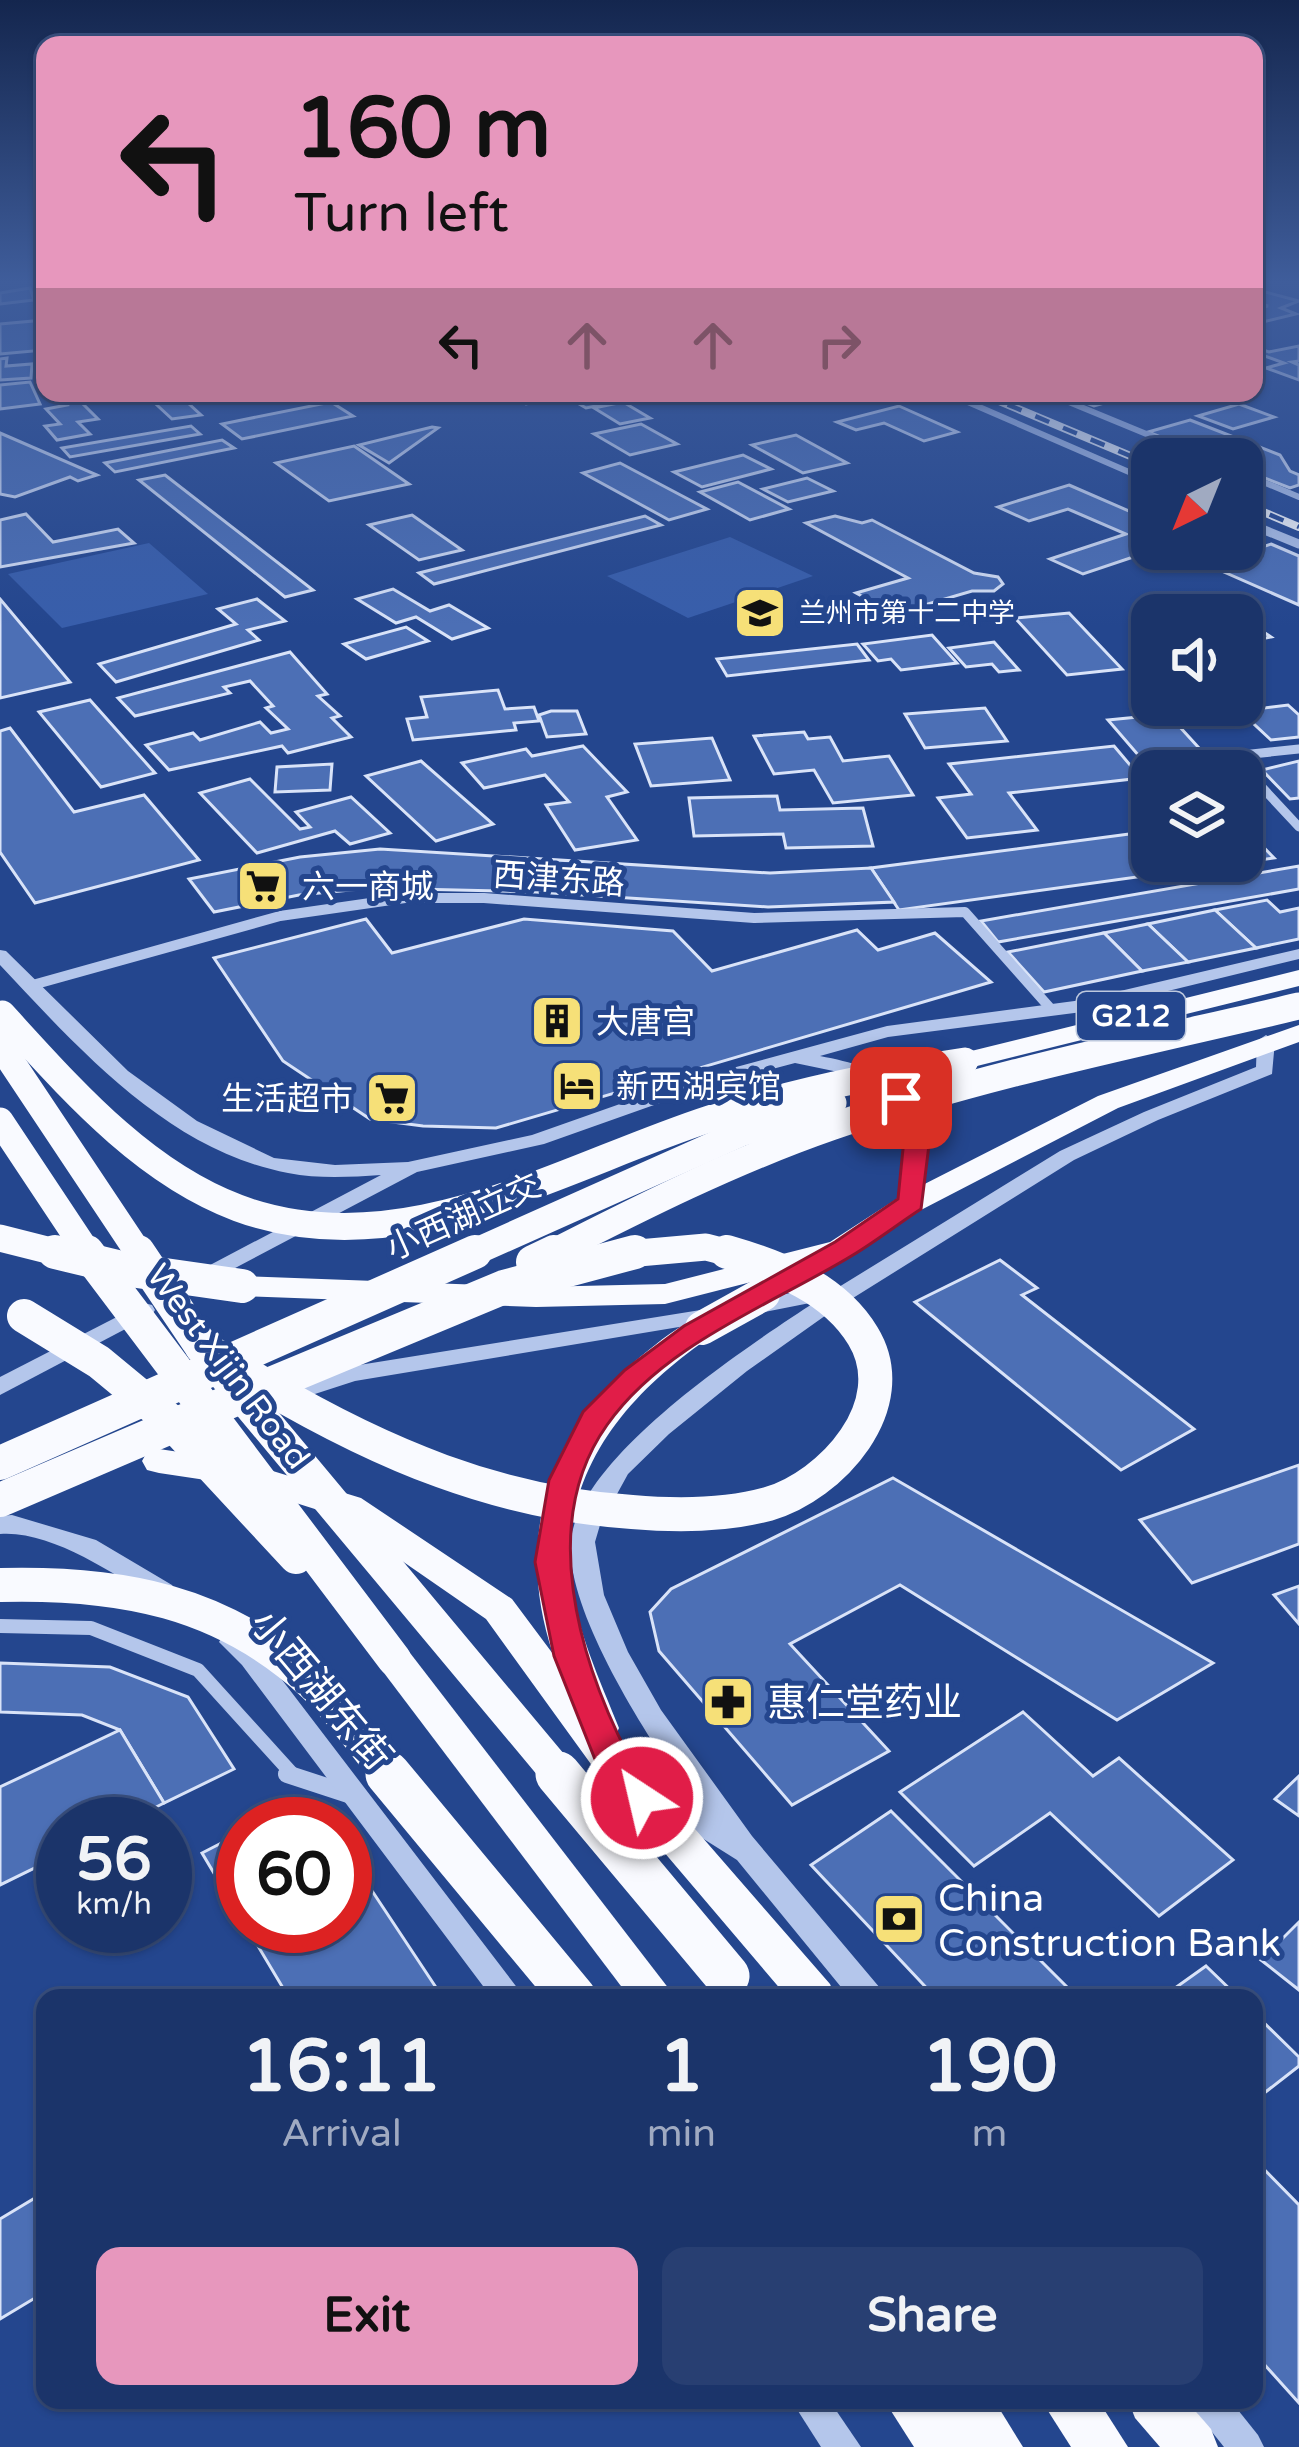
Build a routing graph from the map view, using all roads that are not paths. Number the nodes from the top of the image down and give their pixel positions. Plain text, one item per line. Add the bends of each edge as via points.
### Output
1 (968, 402) edge
2 (1068, 402) edge
3 (1156, 438) edge
4 (1131, 473) edge
5 (1263, 482) edge
6 (1299, 497) edge
7 (1263, 529) edge
8 (1299, 544) edge
9 (1299, 749) edge
10 (1299, 827) edge
11 (1299, 954) edge
12 (0, 955) edge
13 (1299, 978) edge
14 (29, 986) junction
15 (1299, 1006) edge
16 (1051, 1010) junction
17 (1, 1012) edge
18 (1299, 1033) edge
19 (1266, 1041) junction
20 (0, 1045) edge
21 (785, 1059) junction
22 (965, 1061) junction
23 (0, 1121) edge
24 (411, 1167) junction
25 (911, 1203) junction
26 (0, 1238) edge
27 (845, 1248) junction
28 (849, 1288) junction
29 (0, 1306) edge
30 (410, 1324) junction
31 (202, 1347) junction
32 (0, 1387) edge
33 (0, 1439) edge
34 (0, 1463) edge
35 (0, 1497) edge
36 (0, 1525) edge
37 (0, 1585) edge
38 (0, 1626) edge
39 (394, 1659) junction
40 (615, 1767) junction
41 (355, 1797) edge
42 (357, 1797) edge
43 (372, 1816) edge
44 (752, 1859) junction
45 (736, 1987) edge
46 (503, 1989) edge
47 (567, 1989) edge
48 (648, 1989) edge
49 (807, 1989) edge
50 (861, 1989) edge
51 (815, 2409) edge
52 (916, 2409) edge
53 (971, 2409) edge
54 (1073, 2409) edge
55 (1161, 2409) edge
56 (1215, 2409) edge
57 (843, 2447) edge
58 (946, 2447) edge
59 (998, 2447) edge
60 (1103, 2447) edge
61 (1193, 2447) edge
62 (1246, 2447) edge

1 - 4 street
2 - 3 street
5 - 6 street
7 - 8 street
9 - 10 street via 1233,756
11 - 16 street
12 - 14 street
13 - 22 main road, G212
14 - 16 street, 西津东路 via 365,901 483,899 686,916 965,912
14 - 24 street via 93,1054 188,1124 269,1162 339,1172
15 - 30 main road, bridge via 830,1128 639,1209
16 - 21 street via 887,1032
17 - 22 main road, bridge via 105,1120 205,1191 272,1218 346,1227 458,1214 772,1099
18 - 19 main road
19 - 25 main road via 1108,1102
19 - 28 street via 1264,1070 1042,1169
20 - 31 main road, bridge
21 - 24 street via 537,1140
21 - 25 street via 830,1061 901,1098 913,1120
22 - 34 main road, 小西湖立交, bridge via 741,1132
23 - 39 main road, West Xijin Road, bridge via 73,1233
24 - 32 street
25 - 27 main road
26 - 27 main road, bridge via 130,1270 242,1286 608,1297 665,1294
27 - 40 main road, bridge via 702,1328 635,1378 594,1420 565,1480 551,1562 571,1656
28 - 35 street via 353,1374
28 - 44 street via 619,1466 582,1538 592,1600 650,1716
29 - 39 main road, bridge via 99,1362 168,1419
30 - 31 main road, bridge via 577,1264 708,1247 810,1283 866,1340 873,1380 867,1420 845,1455 801,1491 764,1504 684,1514 590,1512 446,1480 314,1416
30 - 35 main road, bridge
31 - 45 main road, bridge
33 - 40 main road, bridge via 240,1473 349,1507 499,1609
36 - 42 street, 小西湖东街 via 87,1546 196,1611 251,1658
37 - 47 main road, bridge via 79,1583 166,1598 296,1672
38 - 41 street via 91,1628 198,1670 288,1775
39 - 48 main road
40 - 44 street
40 - 49 main road
43 - 46 street, 小西湖东街
44 - 50 street
51 - 57 street
52 - 58 main road
53 - 59 main road
54 - 60 main road
55 - 61 main road
56 - 62 street

